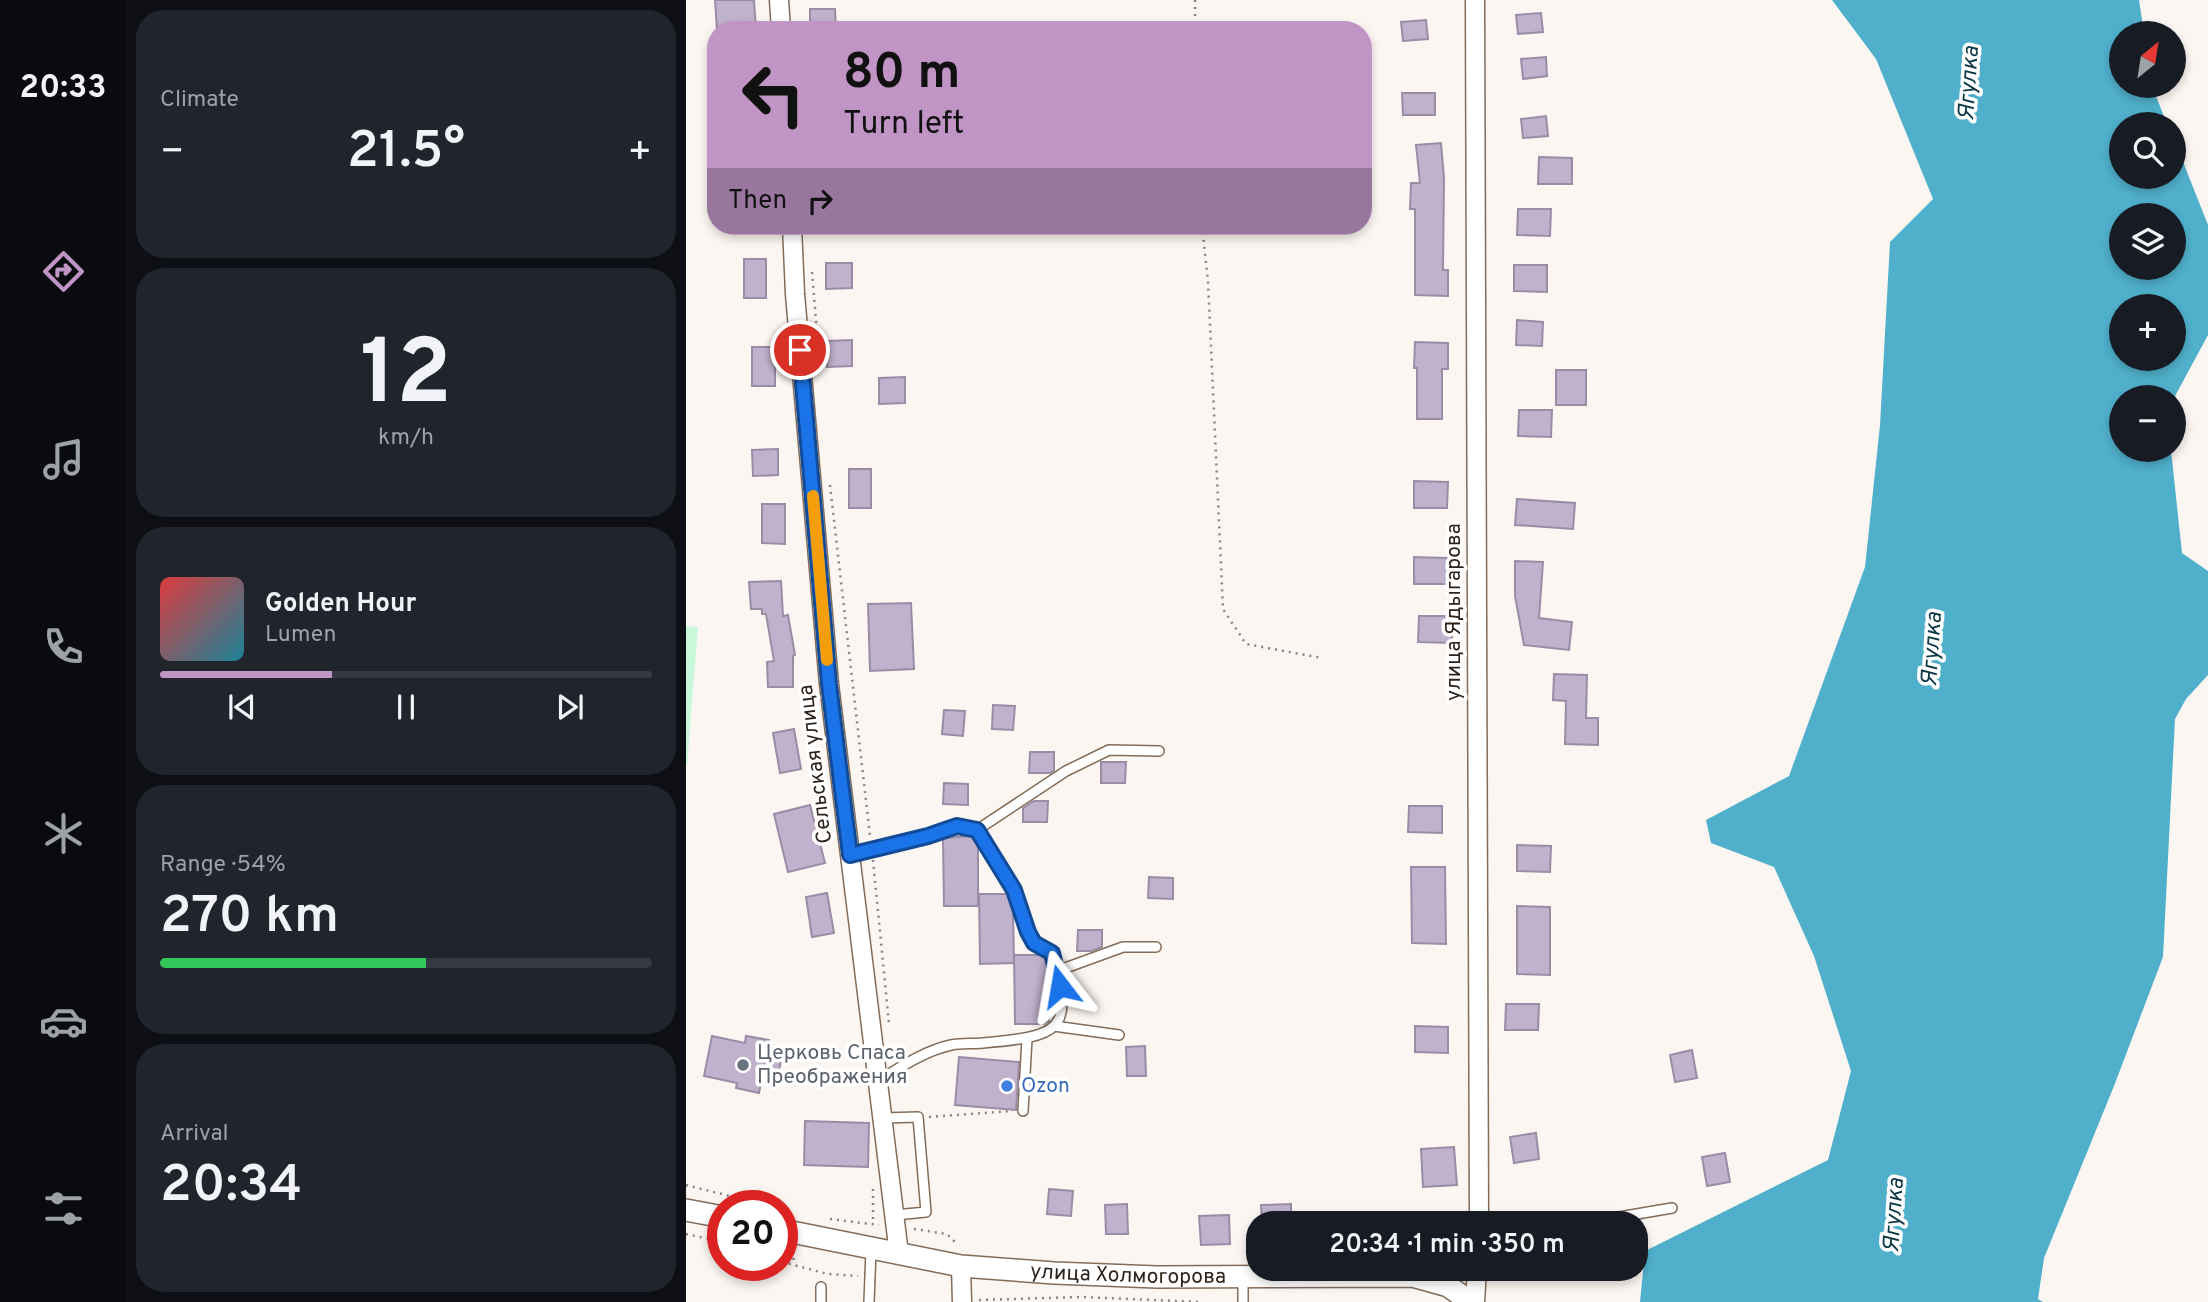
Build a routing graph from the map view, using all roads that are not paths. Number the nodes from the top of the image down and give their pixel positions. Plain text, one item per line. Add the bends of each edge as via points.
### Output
1 (779, 0) edge
2 (1475, 0) edge
3 (780, 21) edge
4 (792, 235) edge
5 (1159, 751) dead end
6 (977, 830) junction
7 (850, 855) junction
8 (1156, 947) dead end
9 (1057, 971) junction
10 (1054, 1027) junction
11 (1119, 1035) dead end
12 (1027, 1038) junction
13 (878, 1081) junction
14 (1023, 1111) road end
15 (883, 1118) junction
16 (1672, 1208) dead end
17 (686, 1210) edge
18 (1479, 1211) edge
19 (1648, 1212) edge
20 (707, 1214) edge
21 (896, 1221) junction
22 (798, 1233) edge
23 (871, 1248) junction
24 (899, 1254) junction
25 (961, 1257) junction
26 (1243, 1276) junction
27 (1476, 1281) edge
28 (821, 1287) dead end
29 (962, 1301) edge
30 (821, 1302) edge
31 (869, 1302) edge
32 (1243, 1302) edge
33 (1473, 1302) edge

1 - 3 street
2 - 18 street, улица Ядыгарова
4 - 7 street, Сельская улица via 829,684
5 - 6 lane via 1109,750 1066,771
6 - 7 lane via 957,826
6 - 9 lane via 1014,890 1034,943 1052,953
7 - 13 street, Сельская улица
8 - 9 lane via 1123,947
9 - 10 lane via 1063,1002
10 - 11 lane
10 - 12 lane
12 - 13 lane via 951,1045 918,1056
12 - 14 lane
13 - 15 street, Сельская улица
15 - 21 street, Сельская улица
15 - 21 lane via 918,1117 926,1212
16 - 19 lane
17 - 20 street
21 - 24 street, Сельская улица
22 - 23 street, улица Холмогорова
23 - 24 street, улица Холмогорова
23 - 31 lane
24 - 25 street, улица Холмогорова
25 - 26 street, улица Холмогорова via 1055,1273
25 - 29 street
26 - 32 lane
26 - 33 street, улица Холмогорова via 1412,1276 1448,1286
27 - 33 street
28 - 30 lane

